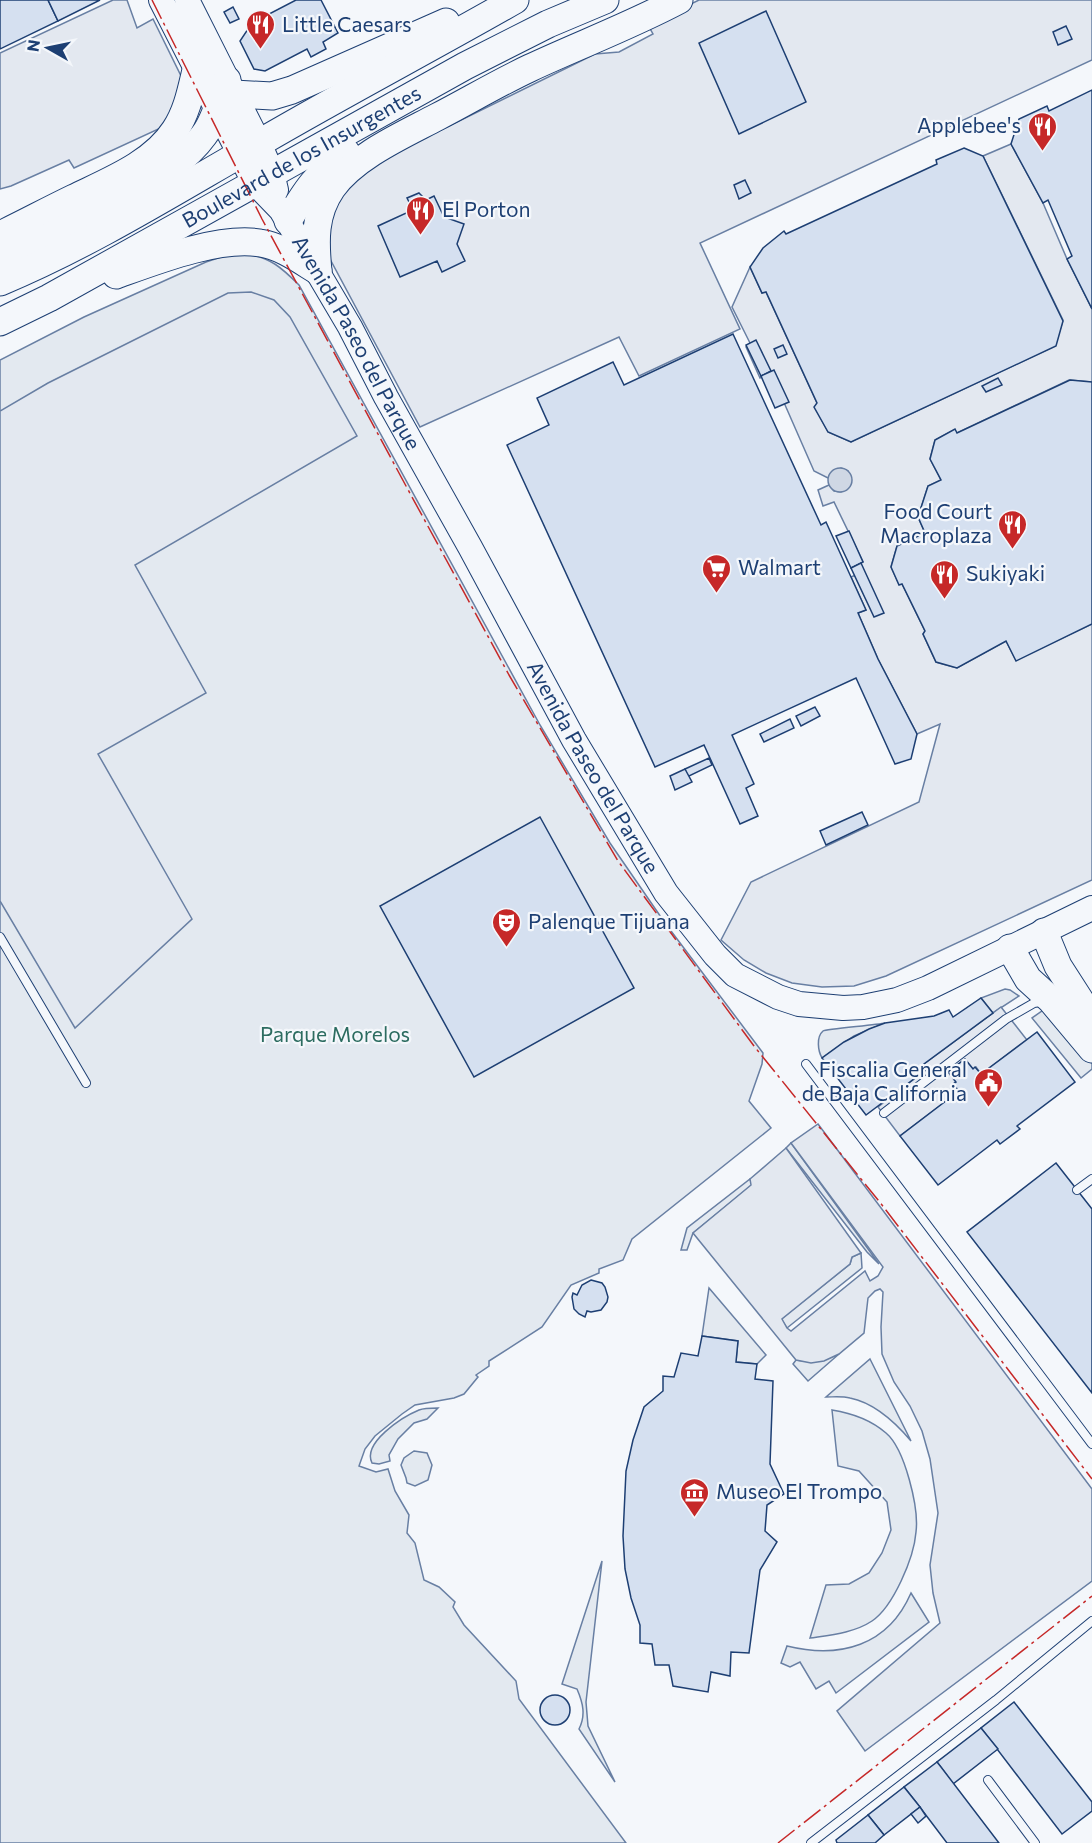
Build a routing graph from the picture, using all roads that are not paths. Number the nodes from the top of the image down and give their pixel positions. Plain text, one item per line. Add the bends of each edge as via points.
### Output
1 (161, 0) edge
2 (187, 0) edge
3 (493, 0) edge
4 (515, 0) edge
5 (556, 0) edge
6 (605, 0) edge
7 (626, 0) edge
8 (678, 0) edge
9 (519, 39) junction
10 (196, 70) junction
11 (226, 94) junction
12 (250, 149) junction
13 (263, 178) junction
14 (285, 215) junction
15 (0, 235) edge
16 (0, 263) edge
17 (318, 271) junction
18 (0, 282) edge
19 (49, 298) junction
20 (0, 322) edge
21 (1092, 908) edge
22 (1044, 932) junction
23 (0, 937) edge
24 (1010, 948) junction
25 (1051, 1000) junction
26 (1092, 1019) edge
27 (1092, 1049) edge
28 (806, 1064) dead end
29 (86, 1083) dead end
30 (884, 1113) dead end
31 (1092, 1179) edge
32 (1077, 1191) dead end
33 (1092, 1444) edge
34 (1092, 1621) edge
35 (988, 1780) dead end
36 (811, 1843) edge
37 (1035, 1843) edge

1 - 10 main road
2 - 11 main road
3 - 11 main road via 292,90 272,96
4 - 12 main road, Boulevard de los Insurgentes
5 - 9 main road
6 - 9 main road, Boulevard de los Insurgentes
7 - 14 main road via 543,39 354,146 316,177
8 - 17 main road via 528,69 362,159 332,187 318,217
9 - 13 main road, Boulevard de los Insurgentes
10 - 11 main road
10 - 15 main road via 183,117 155,151 116,177
11 - 12 main road, Avenida Paseo del Parque
11 - 16 main road via 203,137 156,178
12 - 13 main road, Avenida Paseo del Parque
12 - 18 main road, Boulevard de los Insurgentes via 96,237
13 - 14 main road, Avenida Paseo del Parque
13 - 19 main road, Boulevard de los Insurgentes
14 - 17 main road, Avenida Paseo del Parque
17 - 19 main road via 261,243 211,244
17 - 24 main road, Avenida Paseo del Parque via 574,740 666,893 735,975 799,1004 862,1007 897,1000
19 - 20 main road, Boulevard de los Insurgentes
21 - 22 main road, Avenida Paseo del Parque
22 - 24 main road, Avenida Paseo del Parque
22 - 26 main road via 1058,966
23 - 29 lane
24 - 25 main road via 1024,975
25 - 27 main road
25 - 30 lane via 1034,1003 1006,1019
28 - 33 lane
31 - 32 lane
34 - 36 lane
35 - 37 lane

